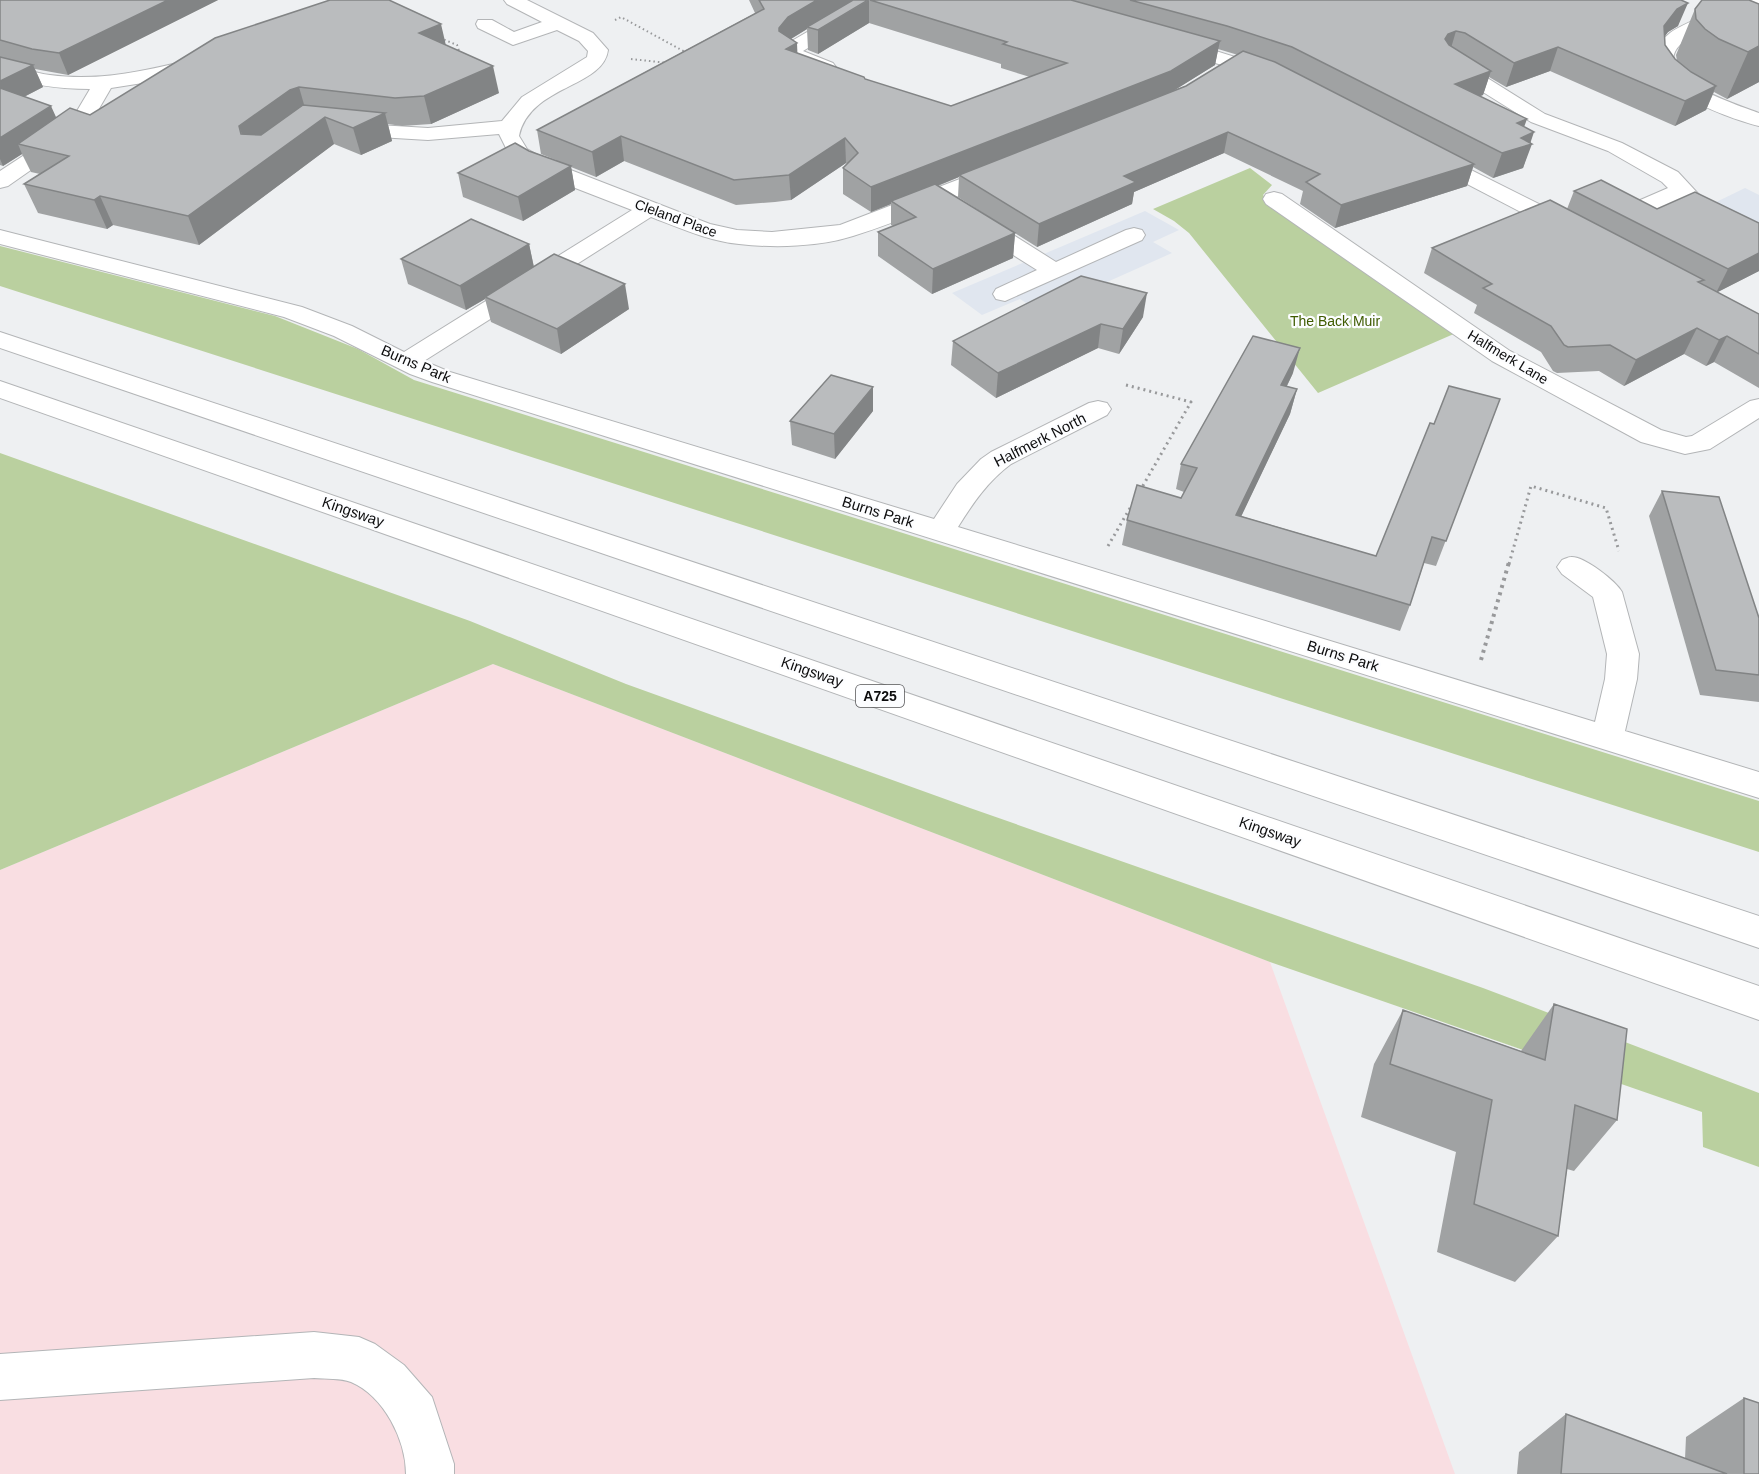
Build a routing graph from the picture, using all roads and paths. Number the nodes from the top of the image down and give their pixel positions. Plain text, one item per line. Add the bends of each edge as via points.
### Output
1 (513, 0) edge
2 (875, 0) edge
3 (1756, 0) edge
4 (1699, 10) edge
5 (1718, 17) junction
6 (558, 23) junction
7 (485, 24) dead end
8 (577, 33) junction
9 (437, 37) edge
10 (1159, 40) edge
11 (597, 55) junction
12 (460, 56) edge
13 (689, 56) edge
14 (213, 58) edge
15 (1237, 63) junction
16 (1450, 63) edge
17 (675, 64) edge
18 (0, 67) edge
19 (848, 74) edge
20 (1214, 76) edge
21 (104, 82) junction
22 (1289, 82) edge
23 (1759, 120) edge
24 (329, 126) edge
25 (510, 127) junction
26 (1410, 145) edge
27 (1012, 166) edge
28 (0, 181) edge
29 (1682, 190) junction
30 (937, 196) junction
31 (1274, 199) dead end
32 (649, 209) junction
33 (1661, 215) edge
34 (1134, 235) dead end
35 (0, 237) edge
36 (1586, 237) edge
37 (1759, 239) edge
38 (1054, 271) junction
39 (1005, 294) dead end
40 (0, 340) edge
41 (405, 362) junction
42 (1116, 381) dead end
43 (0, 388) edge
44 (1759, 407) edge
45 (1098, 409) dead end
46 (941, 531) junction
47 (1572, 567) dead end
48 (1090, 577) junction
49 (1606, 738) junction
50 (1759, 785) edge
51 (1759, 932) edge
52 (1759, 1003) edge
53 (0, 1377) edge
54 (430, 1474) edge

1 - 6 main road
2 - 19 main road via 797,46 792,53
3 - 5 main road
4 - 5 main road
5 - 23 main road via 1667,45 1664,65 1684,88
6 - 7 main road via 513,39
6 - 8 main road
8 - 11 main road via 593,43
8 - 13 path via 621,17
9 - 12 path via 457,45
10 - 15 main road
11 - 17 path
11 - 25 main road via 582,72 528,102
14 - 21 main road via 159,74
15 - 20 main road
15 - 22 main road
16 - 29 main road via 1538,118 1615,147 1670,177
18 - 21 main road via 45,81
21 - 28 main road via 71,133
24 - 25 main road via 402,134
25 - 32 main road, Cleland Place via 513,145 528,160
26 - 36 main road
27 - 30 main road, Cleland Place
29 - 33 main road via 1646,206
29 - 37 main road via 1695,204
30 - 32 main road, Cleland Place via 845,231 772,239 719,234
30 - 38 main road
31 - 44 main road, Halfmerk Lane via 1501,356 1651,436 1685,446 1700,442
32 - 41 main road
34 - 38 main road
35 - 41 main road, Burns Park via 293,312
38 - 39 main road
40 - 51 main road
41 - 46 main road, Burns Park via 441,377
42 - 48 path via 1191,402
43 - 52 main road, Kingsway / A725
45 - 46 main road, Halfmerk North via 986,468 974,479
46 - 48 main road, Burns Park
47 - 49 main road via 1608,592 1623,654 1621,680
48 - 49 main road, Burns Park
49 - 50 main road, Burns Park
53 - 54 main road via 314,1355 359,1360 388,1381 416,1413

